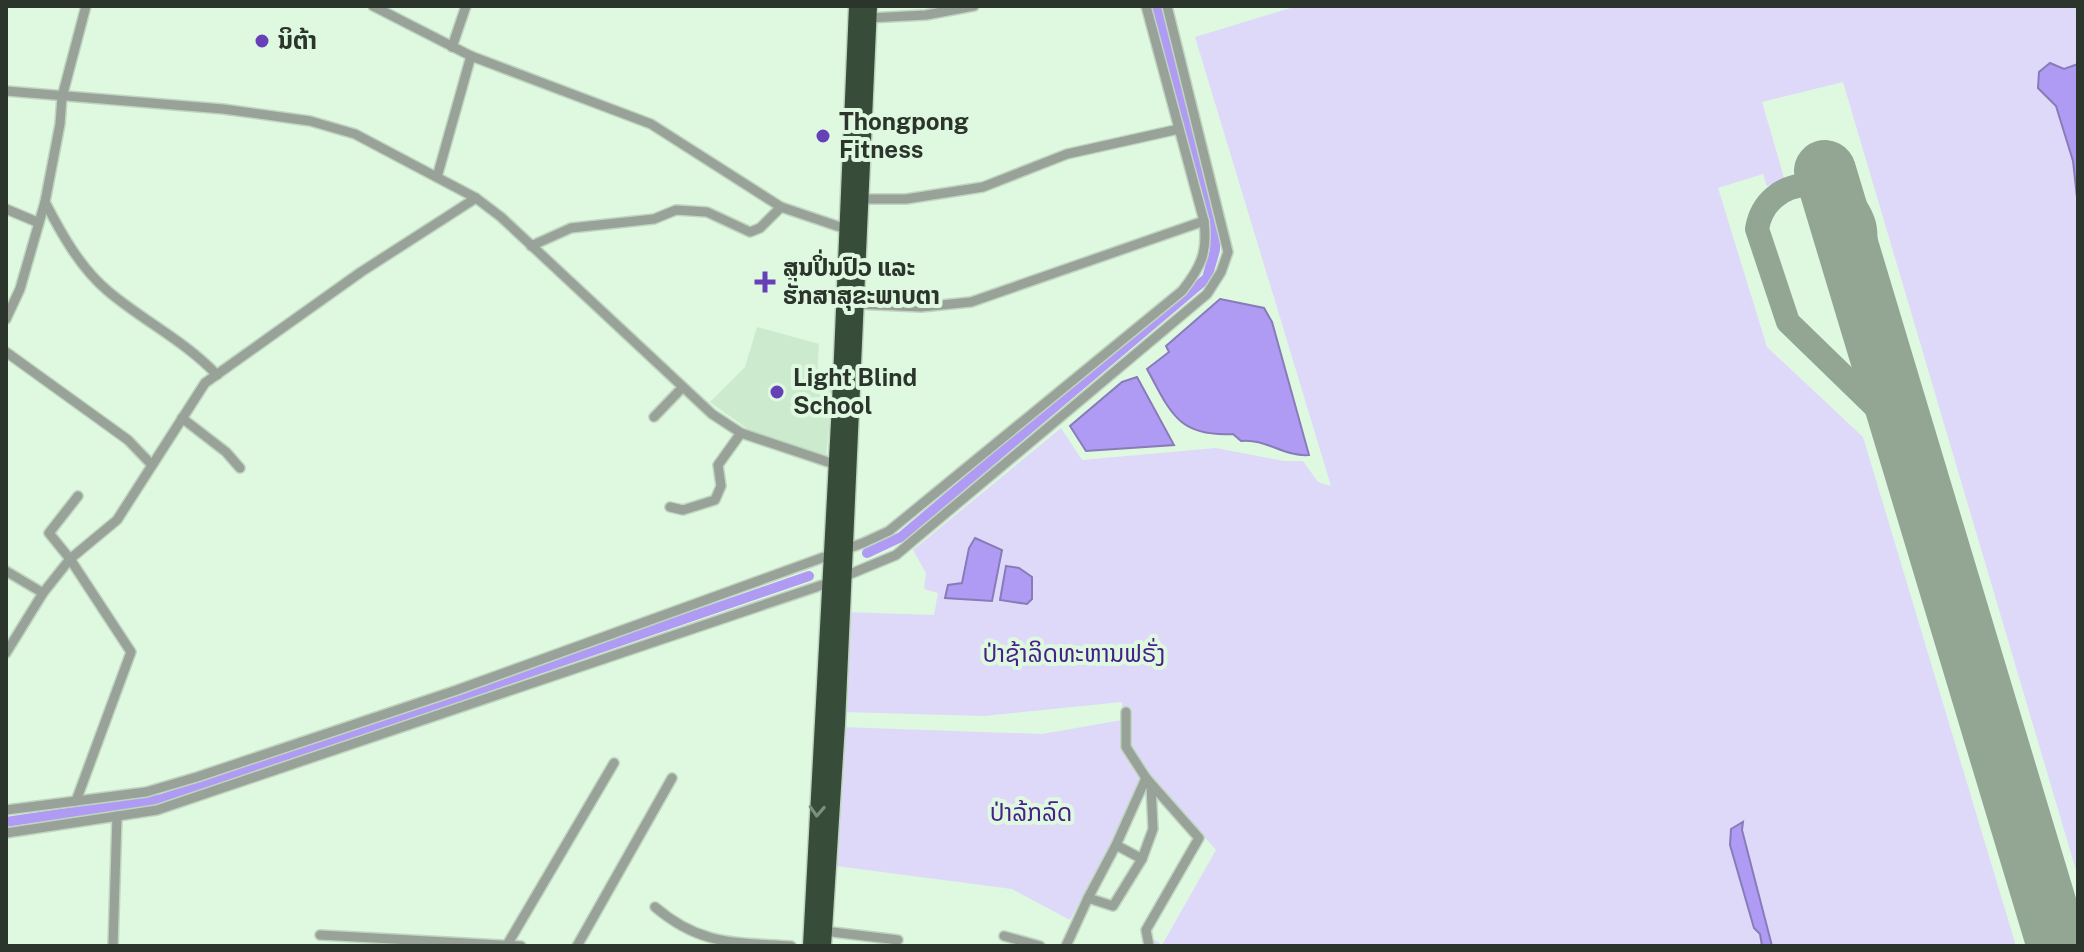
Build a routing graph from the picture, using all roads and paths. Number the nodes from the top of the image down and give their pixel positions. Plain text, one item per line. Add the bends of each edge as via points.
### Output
1 (86, 6) edge
2 (373, 6) edge
3 (466, 6) edge
4 (974, 6) edge
5 (1146, 6) edge
6 (1167, 6) edge
7 (957, 8) edge
8 (865, 10) edge
9 (452, 47) junction
10 (471, 56) junction
11 (6, 91) edge
12 (62, 97) junction
13 (1179, 129) junction
14 (437, 177) junction
15 (476, 198) junction
16 (854, 199) junction
17 (45, 202) junction
18 (781, 207) junction
19 (6, 209) edge
20 (1204, 221) junction
21 (37, 222) junction
22 (854, 230) junction
23 (531, 246) junction
24 (857, 304) junction
25 (6, 319) edge
26 (6, 352) edge
27 (217, 375) junction
28 (681, 389) junction
29 (654, 417) dead end
30 (182, 418) junction
31 (741, 433) junction
32 (152, 465) junction
33 (837, 465) junction
34 (240, 468) dead end
35 (78, 496) dead end
36 (670, 507) dead end
37 (838, 553) junction
38 (70, 559) junction
39 (6, 571) edge
40 (837, 580) junction
41 (43, 593) junction
42 (6, 653) edge
43 (1126, 712) dead end
44 (614, 763) dead end
45 (672, 778) dead end
46 (1149, 781) junction
47 (76, 801) junction
48 (6, 810) edge
49 (117, 816) junction
50 (6, 833) edge
51 (1116, 845) junction
52 (1142, 859) junction
53 (1088, 898) junction
54 (655, 907) dead end
55 (320, 935) dead end
56 (1004, 936) dead end
57 (824, 939) edge
58 (898, 940) dead end
59 (348, 941) edge
60 (507, 945) edge
61 (113, 946) edge
62 (521, 946) edge
63 (577, 946) edge
64 (791, 946) edge
65 (811, 946) edge
66 (1040, 946) edge
67 (1066, 946) edge
68 (1149, 946) edge

1 - 12 street
2 - 9 street
3 - 9 street
4 - 7 street
5 - 13 street
6 - 40 street via 1228,252 1221,272 1207,294 896,555
7 - 8 street via 926,15
8 - 16 highway
9 - 10 street
10 - 14 street
10 - 18 street via 651,124
11 - 12 street
12 - 14 street via 310,121 355,134
12 - 17 street
13 - 16 street via 1067,154 983,187 906,199
13 - 20 street
14 - 15 street
15 - 23 street
15 - 27 street
16 - 22 highway
17 - 21 street
17 - 27 street via 77,257 108,291 173,335
18 - 22 street
18 - 23 street via 750,232 707,212 676,210 654,219 571,228
19 - 21 street
20 - 24 street via 971,302 921,307
20 - 37 street via 1207,247 1199,270 1182,291 889,531
21 - 25 street via 20,289
22 - 24 highway
22 - 33 highway
23 - 28 street
24 - 37 highway
26 - 32 street via 128,440
27 - 30 street via 205,383
28 - 29 street
28 - 31 street
30 - 32 street
30 - 34 street
31 - 33 street
31 - 36 street via 718,465 721,486 715,500 683,510
32 - 38 street via 117,520
33 - 37 highway
35 - 38 street via 49,533
37 - 40 highway
37 - 47 street via 197,777 146,792
38 - 41 street
38 - 47 street via 131,652
39 - 41 street
40 - 49 street via 157,810
40 - 57 highway
40 -> 65 highway
41 - 42 street
43 - 46 street via 1126,747
44 - 60 street
45 - 63 street
46 - 51 street
46 - 52 street via 1153,829
46 - 68 street via 1199,838 1146,930
47 - 48 street
49 - 50 street
49 - 61 street
51 - 52 street
51 - 53 street
52 - 53 street via 1113,906
53 - 67 street
54 - 64 street via 681,929 719,941
55 - 59 street
56 - 66 street
57 - 58 street
59 - 60 street
60 - 62 street

